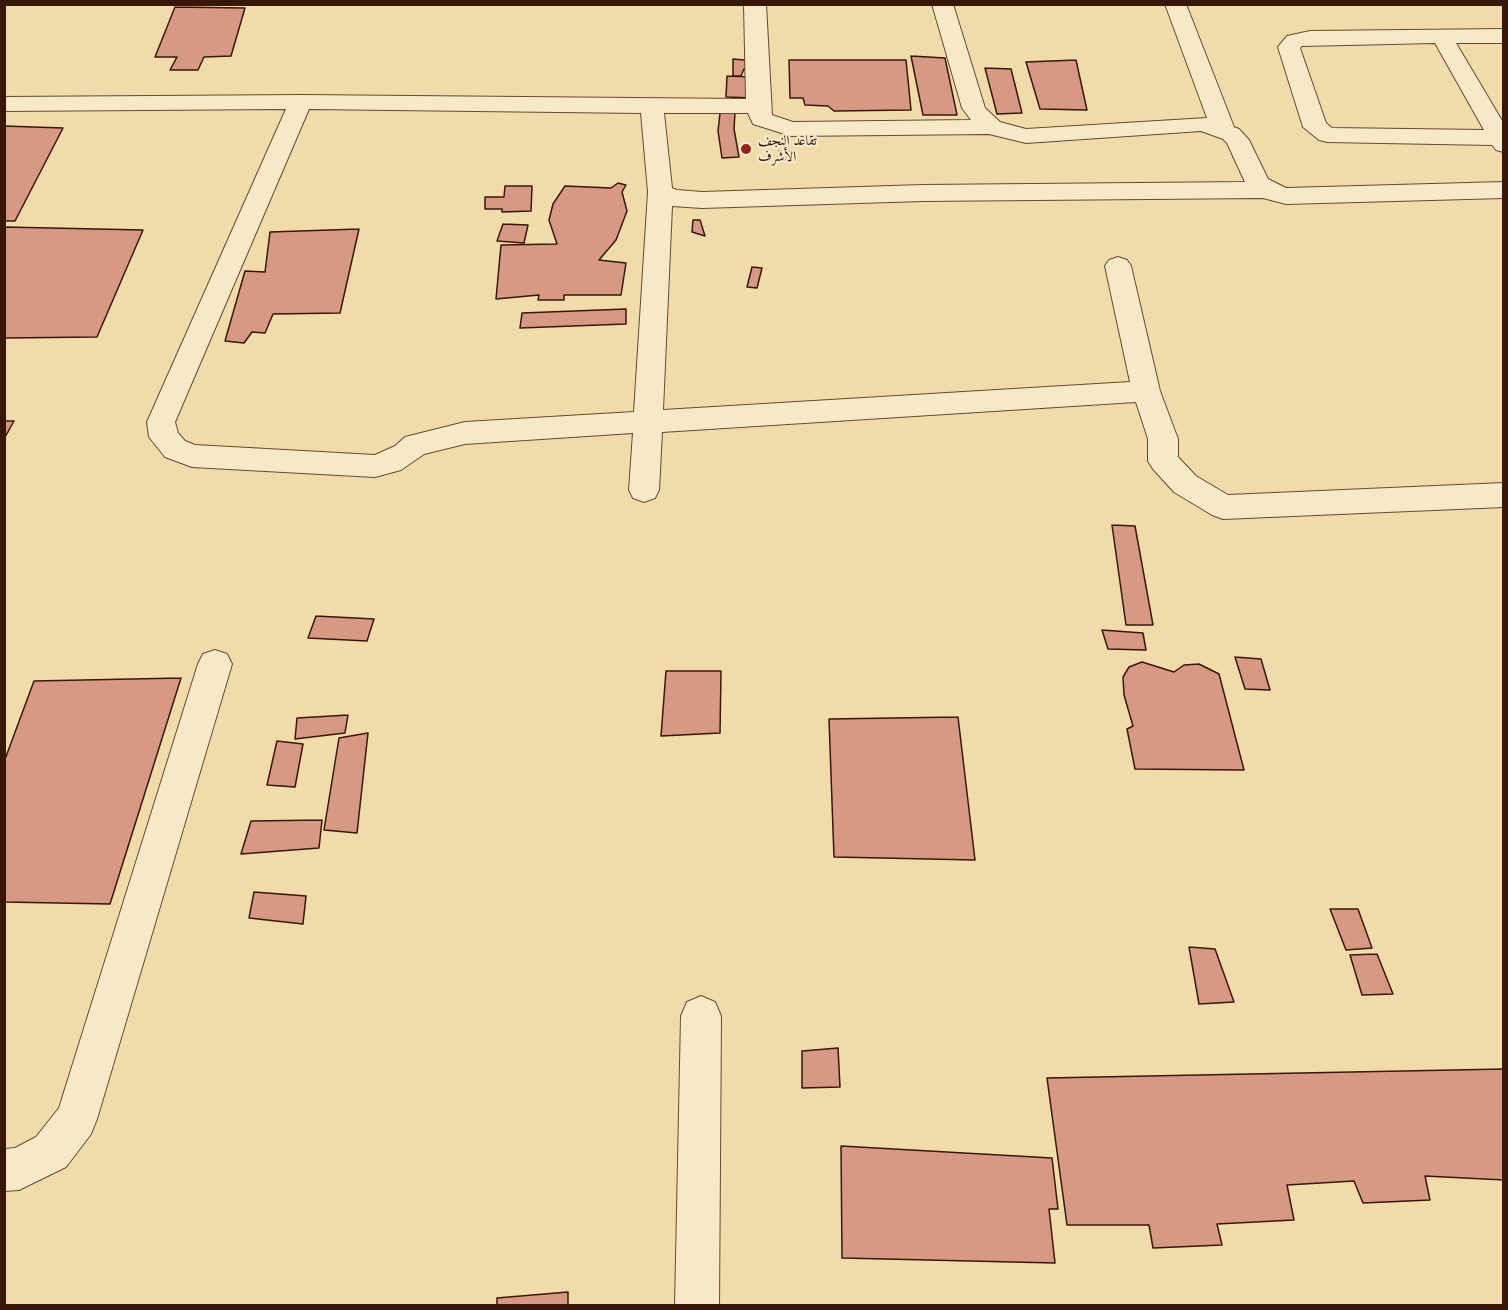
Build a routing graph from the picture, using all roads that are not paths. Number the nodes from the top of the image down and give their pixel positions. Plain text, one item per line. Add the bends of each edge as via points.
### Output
1 (755, 4) edge
2 (942, 4) edge
3 (1175, 4) edge
4 (1503, 36) edge
5 (1442, 38) junction
6 (301, 102) junction
7 (4, 104) edge
8 (652, 106) junction
9 (758, 106) junction
10 (992, 127) junction
11 (1223, 129) junction
12 (1502, 140) edge
13 (1266, 190) junction
14 (1503, 190) edge
15 (660, 192) junction
16 (1118, 266) dead end
17 (1146, 391) junction
18 (646, 422) junction
19 (644, 490) dead end
20 (1503, 495) edge
21 (215, 663) dead end
22 (701, 1016) dead end
23 (4, 1170) edge
24 (697, 1305) edge

1 - 9 lane
2 - 10 lane via 974,108
3 - 11 lane
4 - 5 lane
5 - 12 lane
5 - 12 lane via 1294,41 1289,47 1315,127 1328,135
6 - 7 lane
6 - 8 lane
6 - 18 lane via 166,406 161,422 164,437 175,449 214,459 375,466 391,462 415,445 465,434
8 - 9 lane
8 - 15 lane
9 - 10 lane via 761,119 791,129
10 - 11 lane via 1026,136 1193,123
11 - 13 lane via 1237,140 1255,178
13 - 14 lane via 1286,196
13 - 15 lane via 923,193 702,200 672,198
15 - 18 lane
16 - 17 lane
17 - 18 lane
17 - 20 lane via 1163,439 1163,461 1185,484 1223,507
18 - 19 lane
21 - 23 lane via 76,1119 51,1152 19,1169
22 - 24 lane

